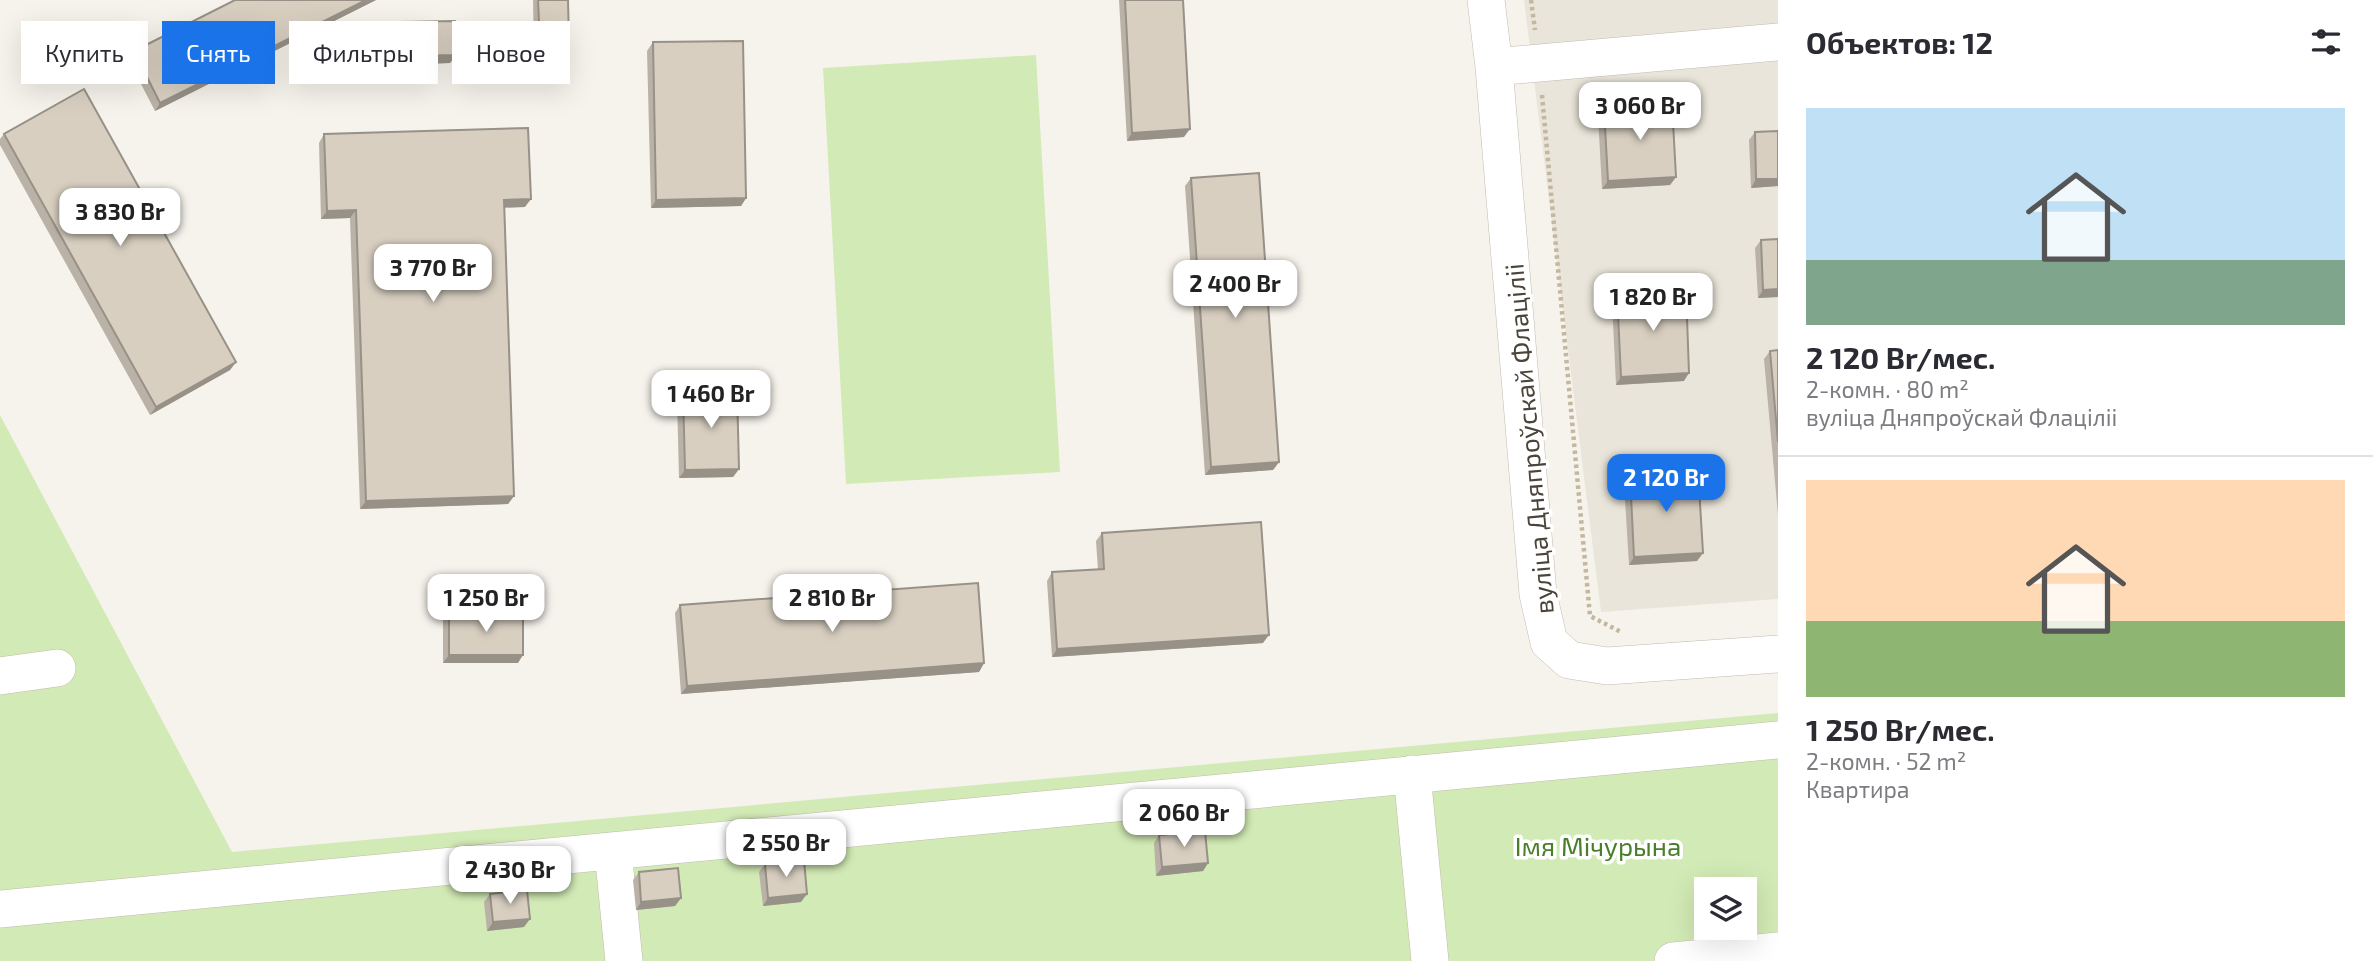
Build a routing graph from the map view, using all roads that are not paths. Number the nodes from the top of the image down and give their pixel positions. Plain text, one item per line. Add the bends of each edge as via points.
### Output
1 (1486, 0) edge
2 (1778, 42) edge
3 (1494, 67) junction
4 (1778, 654) edge
5 (57, 668) dead end
6 (0, 676) edge
7 (1778, 740) edge
8 (1412, 775) junction
9 (613, 851) junction
10 (0, 909) edge
11 (1778, 951) edge
12 (624, 961) edge
13 (1430, 961) edge
14 (1673, 961) edge

1 - 3 street, вуліца Дняпроўскай Флаціліі
2 - 3 street
3 - 4 street, вуліца Дняпроўскай Флаціліі via 1538,594 1549,642 1569,660 1607,666
5 - 6 street
7 - 8 street
8 - 9 street
8 - 13 street
9 - 10 street
9 - 12 street
11 - 14 street

